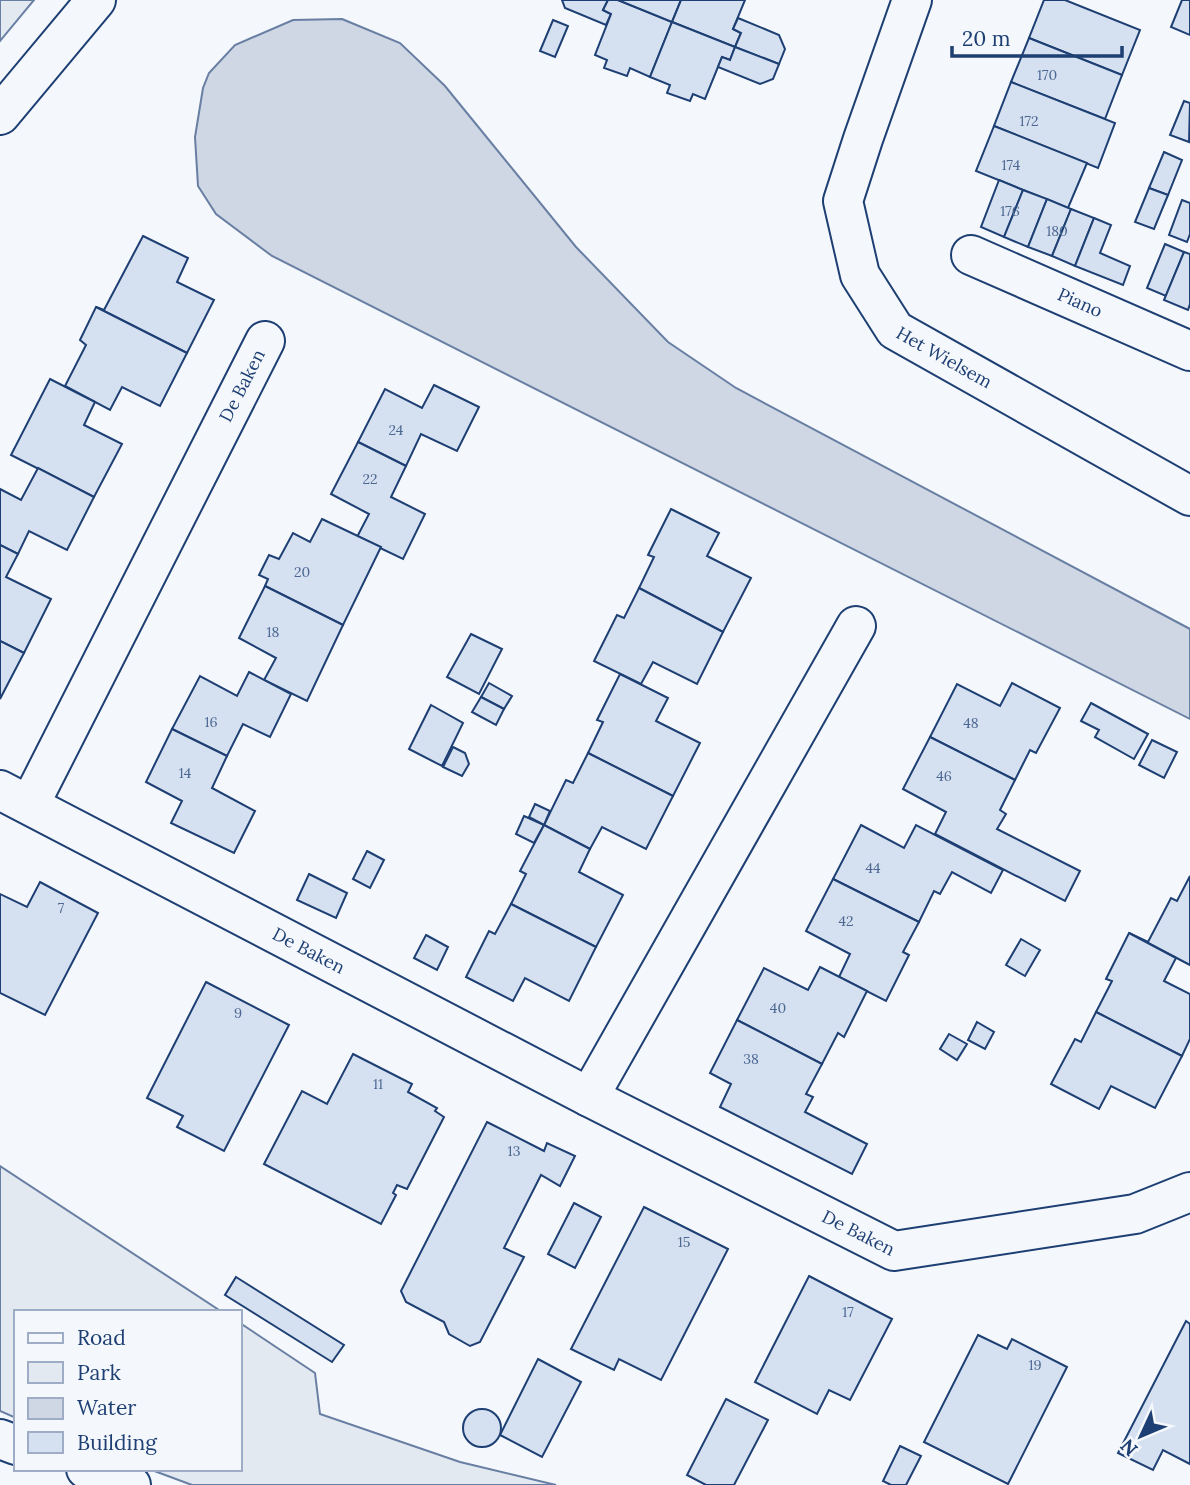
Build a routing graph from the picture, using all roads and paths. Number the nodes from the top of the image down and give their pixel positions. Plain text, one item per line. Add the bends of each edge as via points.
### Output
1 (96, 0) edge
2 (912, 0) edge
3 (0, 115) edge
4 (971, 255) dead end
5 (265, 341) dead end
6 (1190, 351) edge
7 (1190, 496) edge
8 (856, 626) dead end
9 (15, 797) edge
10 (589, 1097) junction
11 (1190, 1192) edge
12 (92, 1471) edge
13 (131, 1485) edge

1 - 3 main road
2 - 7 main road, Het Wielsem via 843,201 860,275 895,330
4 - 6 main road, Piano
5 - 9 main road, De Baken
8 - 10 main road
9 - 10 main road, De Baken
10 - 11 main road, De Baken via 894,1251 1135,1214
12 - 13 main road

